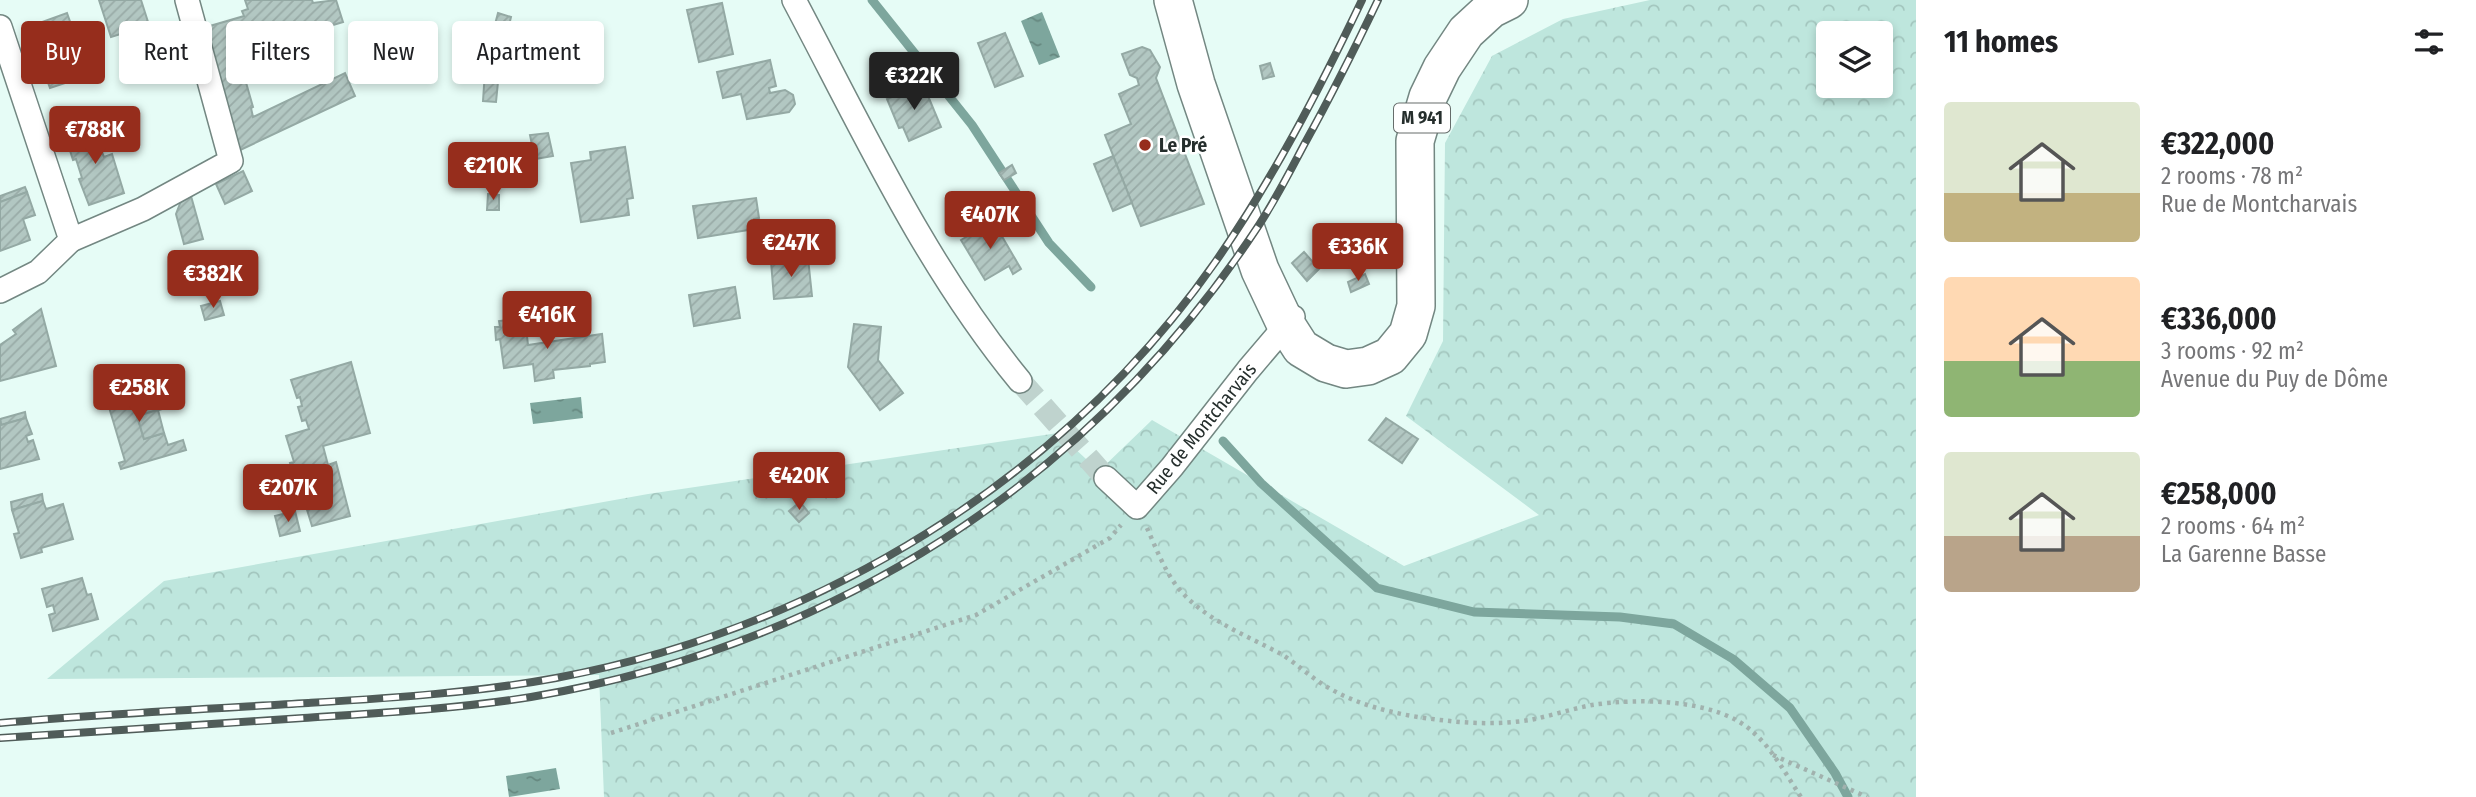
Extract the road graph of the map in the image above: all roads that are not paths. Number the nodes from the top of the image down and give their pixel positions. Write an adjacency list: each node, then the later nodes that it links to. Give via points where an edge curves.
1 (187, 0): 7 (street, via 231,162 143,209)
2 (793, 0): 10 (street, via 955,293)
3 (1173, 0): 9 (main road, M 941, via 1196,84 1260,270)
4 (1472, 0): 9 (main road, M 941, via 1454,13 1424,50 1397,136 1396,204 1406,258 1406,307 1400,328 1386,343 1364,355 1342,358)
5 (1509, 0): 9 (main road, M 941, via 1491,9 1466,32 1428,97 1415,141 1416,306 1408,334 1390,356 1346,369 1301,348)
6 (0, 27): 7 (street)
7 (71, 240): 8 (street, via 38,272)
8 (0, 291)
9 (1289, 320): 11 (street, Rue de Montcharvais, via 1137,507)
10 (1020, 381)
11 (1106, 478)

